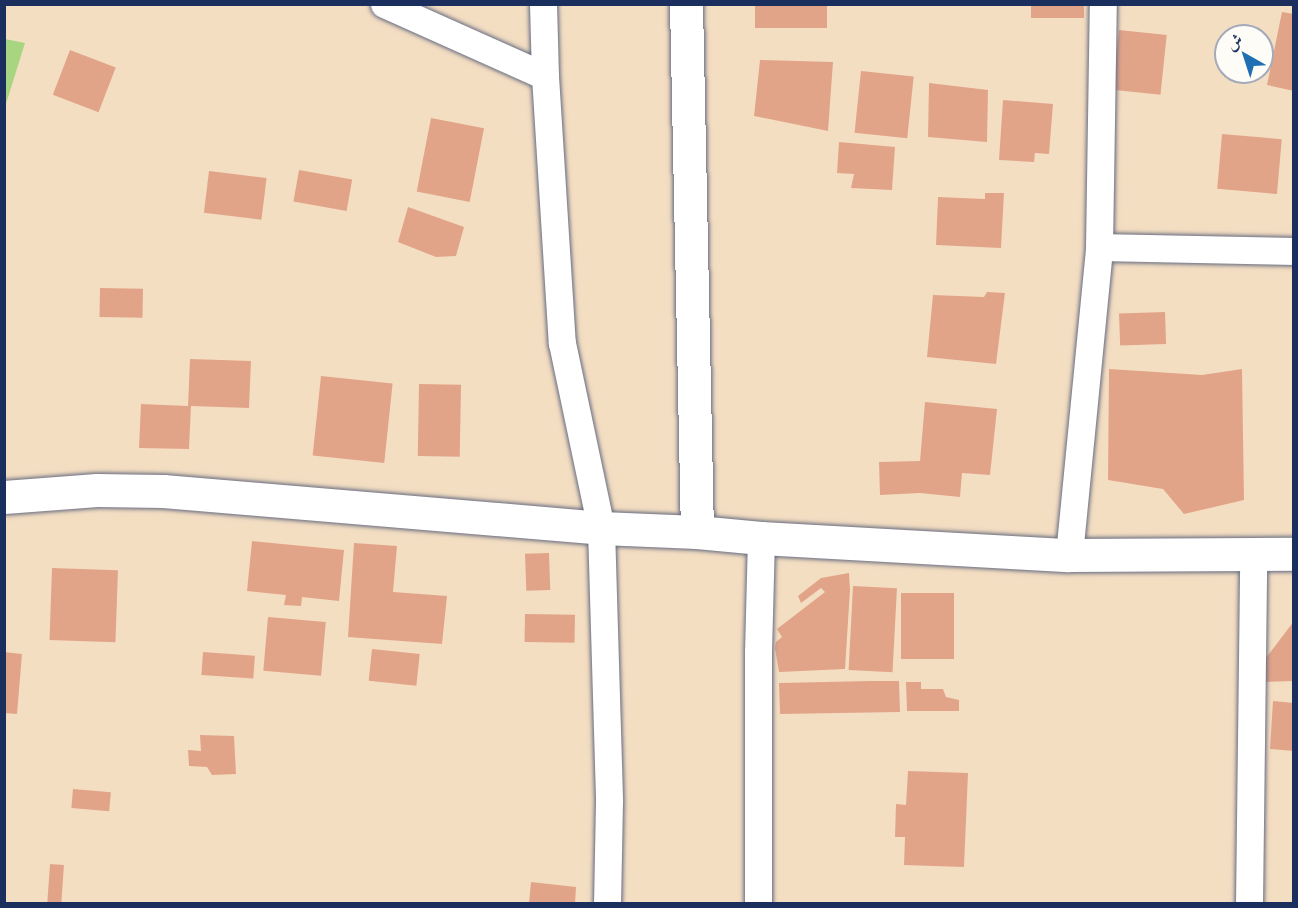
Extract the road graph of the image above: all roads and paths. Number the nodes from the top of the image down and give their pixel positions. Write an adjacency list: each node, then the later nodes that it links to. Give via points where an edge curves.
1 (384, 4): 5 (street)
2 (543, 4): 5 (street)
3 (686, 4): 10 (street)
4 (1103, 4): 6 (street)
5 (546, 75): 9 (street, via 562,343)
6 (1099, 247): 7 (street); 14 (street)
7 (1293, 250)
8 (4, 497): 9 (street, via 98,490 163,491)
9 (601, 528): 10 (street); 15 (street, via 609,801)
10 (698, 532): 11 (street)
11 (761, 538): 14 (street); 16 (street)
12 (1253, 554): 13 (street); 14 (street); 17 (street)
13 (1293, 554)
14 (1069, 555)
15 (607, 903)
16 (758, 903)
17 (1249, 903)

